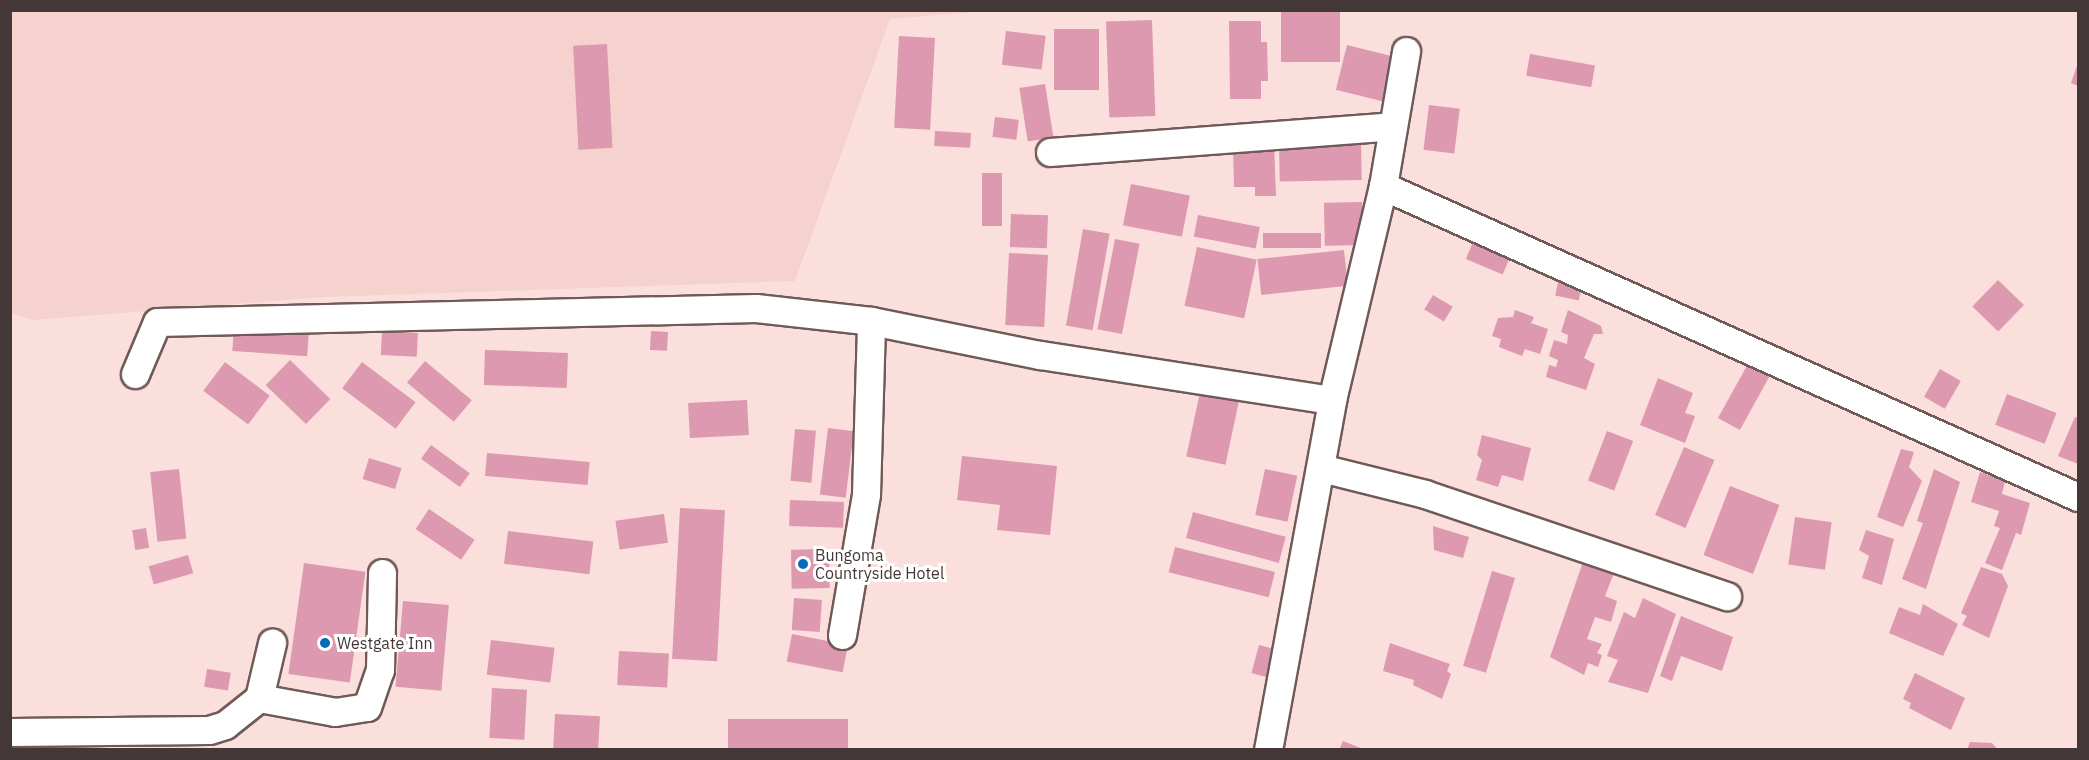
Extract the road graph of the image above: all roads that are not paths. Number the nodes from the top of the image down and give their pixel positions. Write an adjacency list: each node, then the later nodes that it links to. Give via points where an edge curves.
1 (1406, 51): 2 (street)
2 (1392, 126): 3 (street); 4 (street)
3 (1050, 152)
4 (1383, 186): 7 (street); 9 (street)
5 (871, 321): 6 (street, via 756,308 157,322); 7 (street, via 1040,355); 12 (street, via 866,494)
6 (135, 374)
7 (1332, 400): 8 (street)
8 (1321, 468): 11 (street, via 1425,494); 16 (street)
9 (2079, 497)
10 (382, 573): 14 (street, via 380,670 367,707 335,712)
11 (1727, 596)
12 (842, 634)
13 (272, 643): 14 (street)
14 (259, 698): 15 (street, via 225,725 209,730)
15 (10, 732)
16 (1268, 750)

